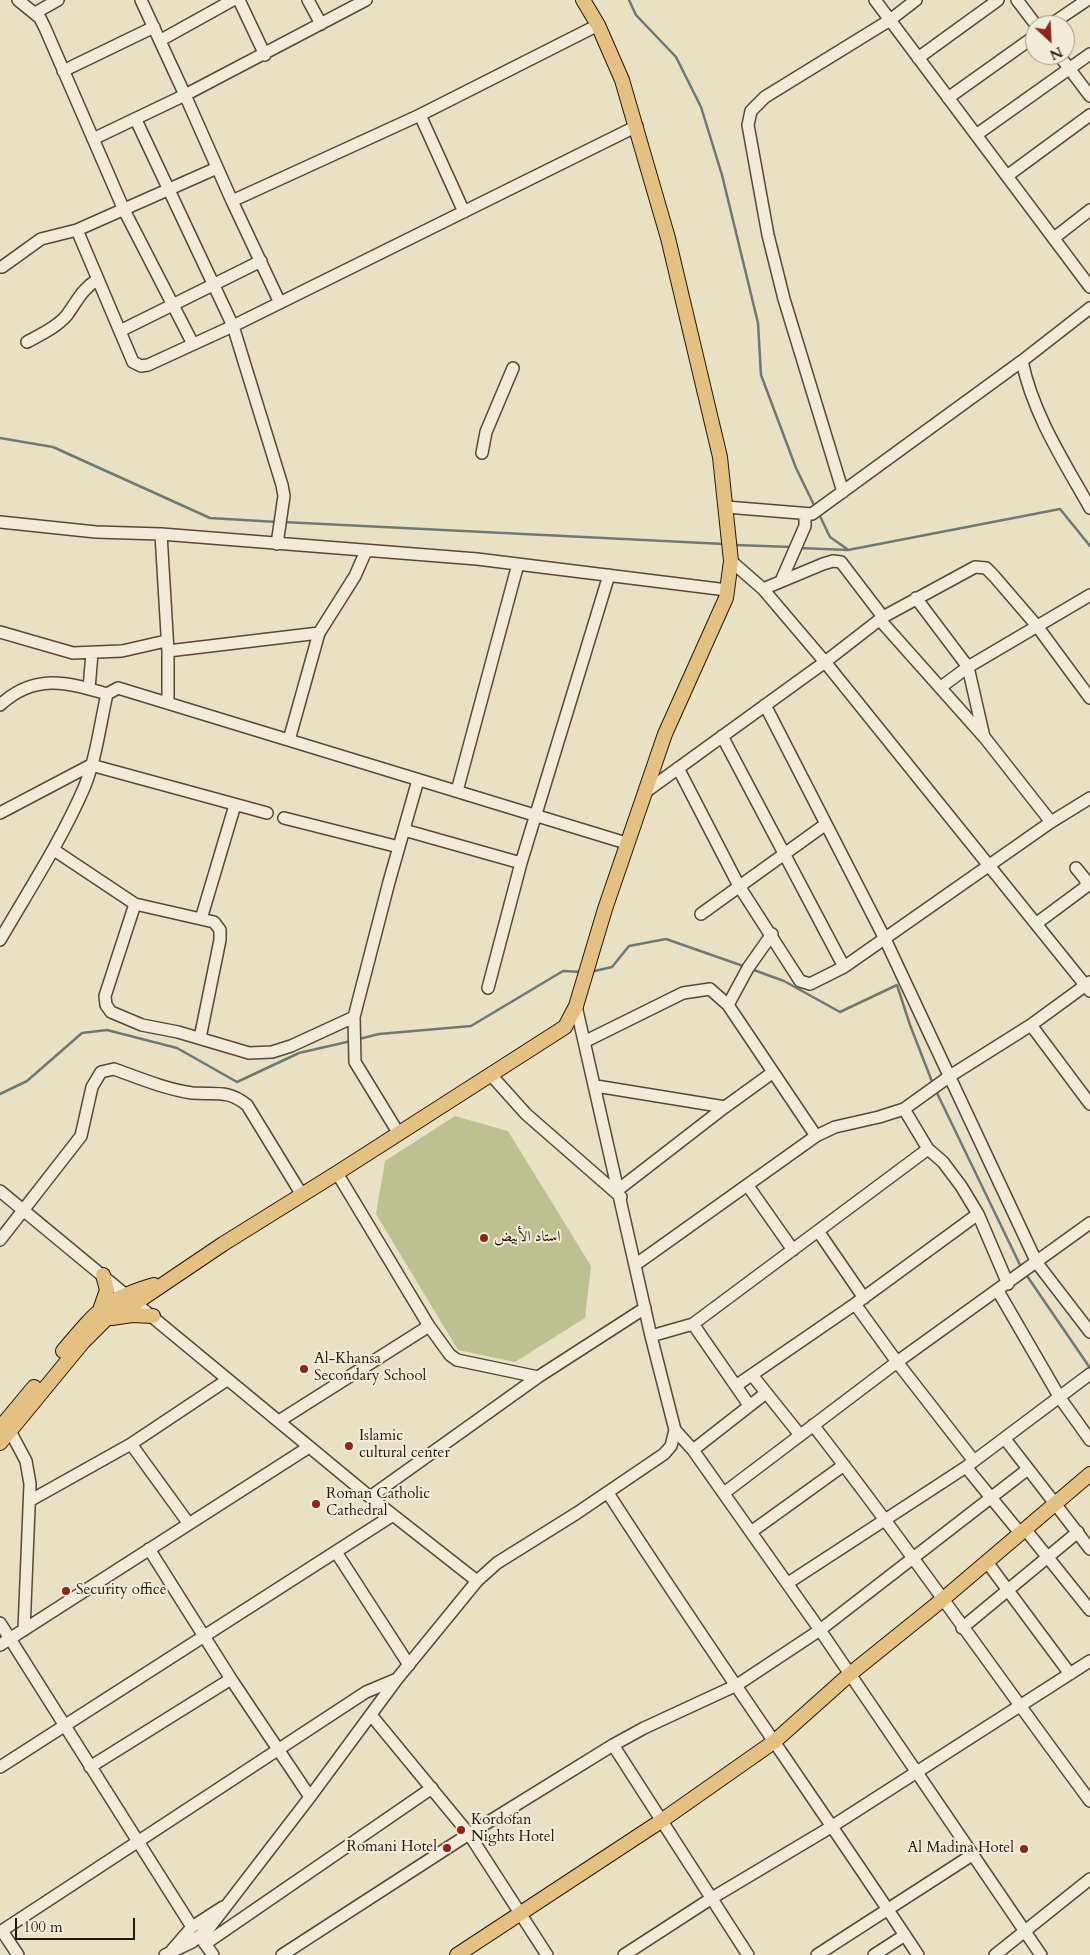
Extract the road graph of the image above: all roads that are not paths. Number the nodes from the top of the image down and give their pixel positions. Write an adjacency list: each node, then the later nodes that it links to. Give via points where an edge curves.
1 (18, 0): 14 (street)
2 (58, 0): 14 (street)
3 (141, 0): 20 (street)
4 (233, 0): 21 (street)
5 (239, 0): 24 (street)
6 (308, 0): 18 (street)
7 (366, 0): 18 (street)
8 (583, 0): 19 (main road)
9 (875, 0): 17 (street)
10 (916, 0): 17 (street)
11 (998, 0): 25 (street)
12 (1017, 0): 15 (street)
13 (1087, 0): 16 (street)
14 (35, 13): 28 (street)
15 (1028, 15)
16 (1065, 15)
17 (890, 20): 25 (street); 62 (street, via 765,97 751,111 748,125 768,235 784,299)
18 (321, 24): 24 (street)
19 (598, 25): 32 (street); 35 (main road, via 622,80)
20 (154, 27): 21 (street); 28 (street)
21 (161, 40): 29 (street)
22 (1025, 43): 31 (street)
23 (1090, 54): 27 (street)
24 (265, 55): 29 (street)
25 (918, 58): 31 (street)
26 (1067, 65): 27 (street)
27 (1069, 68): 30 (street); 36 (street)
28 (63, 71): 37 (street)
29 (185, 95): 34 (street); 38 (street)
30 (1090, 96)
31 (948, 98): 36 (street)
32 (420, 115): 41 (street); 44 (street)
33 (1090, 115): 39 (street)
34 (136, 120): 37 (street); 40 (street)
35 (637, 126): 44 (street); 63 (main road, via 707,399 720,457)
36 (976, 135): 39 (street)
37 (93, 139): 42 (street)
38 (217, 168): 40 (street); 41 (street)
39 (1007, 176): 46 (street)
40 (168, 190): 42 (street); 50 (street)
41 (232, 202): 47 (street)
42 (124, 210): 45 (street); 53 (street)
43 (1090, 210): 46 (street)
44 (464, 212): 52 (street)
45 (77, 230): 48 (street, via 41,239); 49 (street)
46 (1054, 238): 51 (street)
47 (261, 261): 50 (street); 52 (street)
48 (2, 267)
49 (98, 279): 56 (street); 57 (street, via 77,297 66,316)
50 (213, 284): 53 (street); 55 (street)
51 (1090, 287)
52 (280, 303): 55 (street)
53 (172, 304): 56 (street); 58 (street)
54 (1090, 308): 59 (street)
55 (233, 326): 58 (street); 68 (street, via 282,485 284,496)
56 (120, 331): 58 (street, via 134,362 141,366)
57 (27, 342)
58 (193, 344)
59 (1022, 361): 62 (street); 64 (street, via 1038,411)
60 (513, 368): 61 (street, via 486,432)
61 (482, 453)
62 (843, 492): 65 (street)
63 (726, 507): 65 (street); 70 (main road)
64 (1090, 508)
65 (809, 515): 73 (street)
66 (0, 522): 67 (street, via 96,532)
67 (161, 534): 68 (street); 82 (street)
68 (278, 544): 69 (street)
69 (366, 551): 71 (street); 81 (street, via 355,576)
70 (731, 557): 74 (street); 75 (main road)
71 (518, 564): 72 (street); 99 (street)
72 (608, 574): 75 (street); 105 (street)
73 (780, 582): 74 (street); 78 (street, via 823,564 841,562)
74 (763, 589): 84 (street)
75 (727, 590): 100 (main road, via 665,734)
76 (1090, 595): 79 (street)
77 (916, 598): 78 (street); 79 (street, via 975,567 986,568); 85 (street)
78 (881, 618): 84 (street); 86 (street)
79 (1037, 626): 85 (street); 89 (street)
80 (0, 632): 83 (street, via 73,653)
81 (319, 633): 82 (street); 95 (street)
82 (167, 646): 83 (street); 90 (street)
83 (92, 654): 87 (street)
84 (825, 662): 92 (street); 115 (street)
85 (968, 667): 86 (street); 94 (street)
86 (941, 688): 94 (street)
87 (89, 689): 88 (street); 91 (street, via 64,683 34,684 13,692)
88 (107, 694): 90 (street, via 118,688); 96 (street)
89 (1090, 698)
90 (168, 703): 95 (street)
91 (0, 705)
92 (765, 705): 93 (street); 108 (street)
93 (722, 736): 97 (street); 113 (street)
94 (985, 738): 107 (street)
95 (288, 740): 98 (street)
96 (92, 765): 102 (street); 103 (street); 112 (street)
97 (678, 768): 100 (street); 117 (street)
98 (418, 780): 99 (street); 109 (street)
99 (457, 791): 105 (street)
100 (644, 793): 110 (main road)
101 (1090, 798): 107 (street)
102 (236, 804): 104 (street); 120 (street)
103 (0, 813)
104 (268, 813)
105 (537, 815): 110 (street); 114 (street)
106 (284, 818): 111 (street)
107 (1051, 822): 115 (street)
108 (826, 824): 113 (street); 124 (street)
109 (404, 830): 111 (street); 114 (street)
110 (626, 843): 129 (main road)
111 (399, 847): 130 (street)
112 (54, 850): 118 (street); 123 (street)
113 (784, 853): 117 (street); 125 (street)
114 (521, 863): 127 (street)
115 (990, 865): 121 (street); 124 (street)
116 (1076, 868): 121 (street, via 1087,886)
117 (740, 886): 119 (street); 122 (street)
118 (135, 904): 120 (street); 132 (street, via 105,996 106,1005 111,1012 142,1025)
119 (701, 914)
120 (202, 919): 132 (street, via 214,922 220,930 220,940)
121 (1037, 923): 126 (street)
122 (772, 934): 125 (street, via 800,981 805,984); 128 (street)
123 (0, 938)
124 (885, 939): 125 (street); 136 (street)
125 (844, 967)
126 (1088, 986): 131 (street)
127 (488, 988)
128 (728, 1005): 133 (street, via 710,989 684,994); 134 (street)
129 (576, 1006): 133 (street); 135 (main road, via 565,1026)
130 (354, 1017): 132 (street, via 272,1052 249,1053); 141 (street, via 355,1062)
131 (1031, 1025): 136 (street); 138 (street)
132 (200, 1038)
133 (586, 1041): 137 (street)
134 (772, 1073): 139 (street); 142 (street)
135 (491, 1075): 141 (main road); 147 (street, via 526,1114)
136 (948, 1078): 140 (street); 155 (street)
137 (596, 1086): 139 (street); 147 (street)
138 (1090, 1104)
139 (725, 1107): 147 (street)
140 (904, 1109): 142 (street, via 835,1127); 143 (street)
141 (399, 1134): 144 (main road)
142 (816, 1136): 145 (street)
143 (928, 1149): 150 (street, via 952,1173); 152 (street)
144 (338, 1173): 148 (main road); 168 (street)
145 (748, 1186): 154 (street); 156 (street)
146 (0, 1191): 149 (street)
147 (620, 1193): 156 (street)
148 (302, 1195): 149 (street, via 247,1105 239,1099 228,1094 192,1092 114,1069 101,1072 92,1086 81,1136); 158 (main road)
149 (24, 1210): 153 (street); 157 (street)
150 (978, 1214): 159 (street); 162 (street)
151 (1090, 1223): 155 (street)
152 (818, 1231): 154 (street); 162 (street)
153 (0, 1240)
154 (793, 1250): 167 (street)
155 (1037, 1262): 159 (street); 169 (street)
156 (635, 1265): 164 (street)
157 (103, 1275): 161 (street); 165 (main road, via 107,1290)
158 (164, 1282): 161 (main road); 163 (main road)
159 (1011, 1282): 160 (street)
160 (998, 1291): 171 (street); 178 (street)
161 (125, 1293): 163 (street); 165 (main road)
162 (859, 1301): 171 (street); 172 (street)
163 (136, 1302): 165 (main road); 166 (street)
164 (645, 1308): 170 (street); 174 (street)
165 (103, 1314): 166 (main road); 182 (main road, via 83,1342)
166 (153, 1316): 175 (street)
167 (694, 1324): 170 (street); 176 (street)
168 (429, 1326): 174 (street, via 457,1360); 180 (street)
169 (1088, 1327)
170 (651, 1336): 183 (street)
171 (897, 1362): 181 (street); 191 (street)
172 (752, 1375): 176 (street); 177 (street)
173 (1089, 1375): 178 (street)
174 (538, 1377): 198 (street)
175 (227, 1380): 180 (street); 188 (street)
176 (736, 1385): 179 (street)
177 (766, 1393): 179 (street); 184 (street)
178 (1060, 1398): 185 (street); 186 (street)
179 (749, 1405): 190 (street)
180 (279, 1422): 189 (street)
181 (813, 1426): 184 (street); 192 (street)
182 (5, 1429): 187 (main road); 199 (street, via 26,1461)
183 (676, 1430): 190 (street); 195 (street, via 671,1446 664,1454)
184 (800, 1435): 196 (street)
185 (1005, 1439): 191 (street); 193 (street)
186 (1090, 1440)
187 (0, 1443)
188 (131, 1444): 199 (street); 203 (street)
189 (309, 1447): 198 (street); 203 (street)
190 (693, 1450): 196 (street)
191 (970, 1464): 197 (street); 202 (street)
192 (844, 1465): 202 (street); 205 (street)
193 (1028, 1469): 197 (street); 200 (street)
194 (1090, 1474): 200 (main road)
195 (608, 1493): 213 (street, via 497,1563); 230 (street, via 675,1598)
196 (724, 1493): 205 (street)
197 (990, 1496): 204 (street); 211 (street)
198 (370, 1497): 201 (street)
199 (31, 1500): 220 (street)
200 (1055, 1503): 204 (main road); 206 (street)
201 (393, 1515): 209 (street); 213 (street)
202 (886, 1519): 211 (street); 214 (street)
203 (189, 1524): 207 (street)
204 (1023, 1531): 210 (street); 212 (main road)
205 (751, 1532): 214 (street)
206 (1078, 1532): 208 (street); 210 (street)
207 (149, 1549): 220 (street); 222 (street)
208 (1090, 1549)
209 (336, 1552): 222 (street); 225 (street)
210 (1048, 1556): 215 (street); 217 (street)
211 (914, 1559): 216 (street); 221 (street)
212 (987, 1562): 215 (street); 216 (main road)
213 (477, 1581): 225 (street)
214 (788, 1583): 221 (street)
215 (1008, 1591): 219 (street); 227 (street)
216 (942, 1600): 219 (street); 226 (main road)
217 (1090, 1610)
218 (0, 1623): 223 (street)
219 (962, 1628): 231 (street)
220 (24, 1630): 223 (street)
221 (820, 1630): 226 (street); 230 (street)
222 (204, 1635): 228 (street); 233 (street)
223 (5, 1642): 233 (street)
224 (1090, 1661): 227 (street)
225 (408, 1665): 229 (street)
226 (850, 1674): 234 (main road); 239 (street)
227 (1070, 1674): 231 (street)
228 (231, 1679): 236 (street); 238 (street)
229 (397, 1679): 232 (street); 236 (street, via 366,1692)
230 (737, 1686): 234 (street); 235 (street)
231 (1020, 1707): 239 (street); 242 (street)
232 (371, 1715): 240 (street); 241 (street)
233 (63, 1726): 237 (street); 238 (street)
234 (775, 1741): 243 (main road); 244 (street)
235 (613, 1745): 243 (street); 245 (street)
236 (277, 1749): 241 (street); 246 (street)
237 (0, 1767)
238 (90, 1767): 246 (street)
239 (917, 1773): 244 (street); 247 (street)
240 (432, 1788): 245 (street); 257 (street)
241 (310, 1797): 250 (street)
242 (1090, 1801)
243 (662, 1821): 249 (street); 252 (main road)
244 (831, 1827): 249 (street); 251 (street)
245 (469, 1834): 252 (street); 262 (street)
246 (137, 1840): 253 (street); 255 (street)
247 (972, 1855): 251 (street); 254 (street)
248 (1090, 1879): 254 (street)
249 (712, 1898): 258 (street); 266 (street)
250 (224, 1907): 253 (street); 257 (street)
251 (888, 1911): 256 (street); 267 (street)
252 (521, 1914): 263 (main road); 264 (street)
253 (192, 1927): 259 (street)
254 (1024, 1930): 270 (street); 271 (street)
255 (1, 1931): 260 (street)
256 (905, 1935): 268 (street); 269 (street)
257 (202, 1940): 259 (street); 261 (street)
258 (642, 1950): 265 (street)
259 (168, 1953)
260 (18, 1955)
261 (212, 1955)
262 (282, 1955)
263 (457, 1955)
264 (547, 1955)
265 (624, 1955)
266 (748, 1955)
267 (818, 1955)
268 (874, 1955)
269 (918, 1955)
270 (995, 1955)
271 (1041, 1955)

